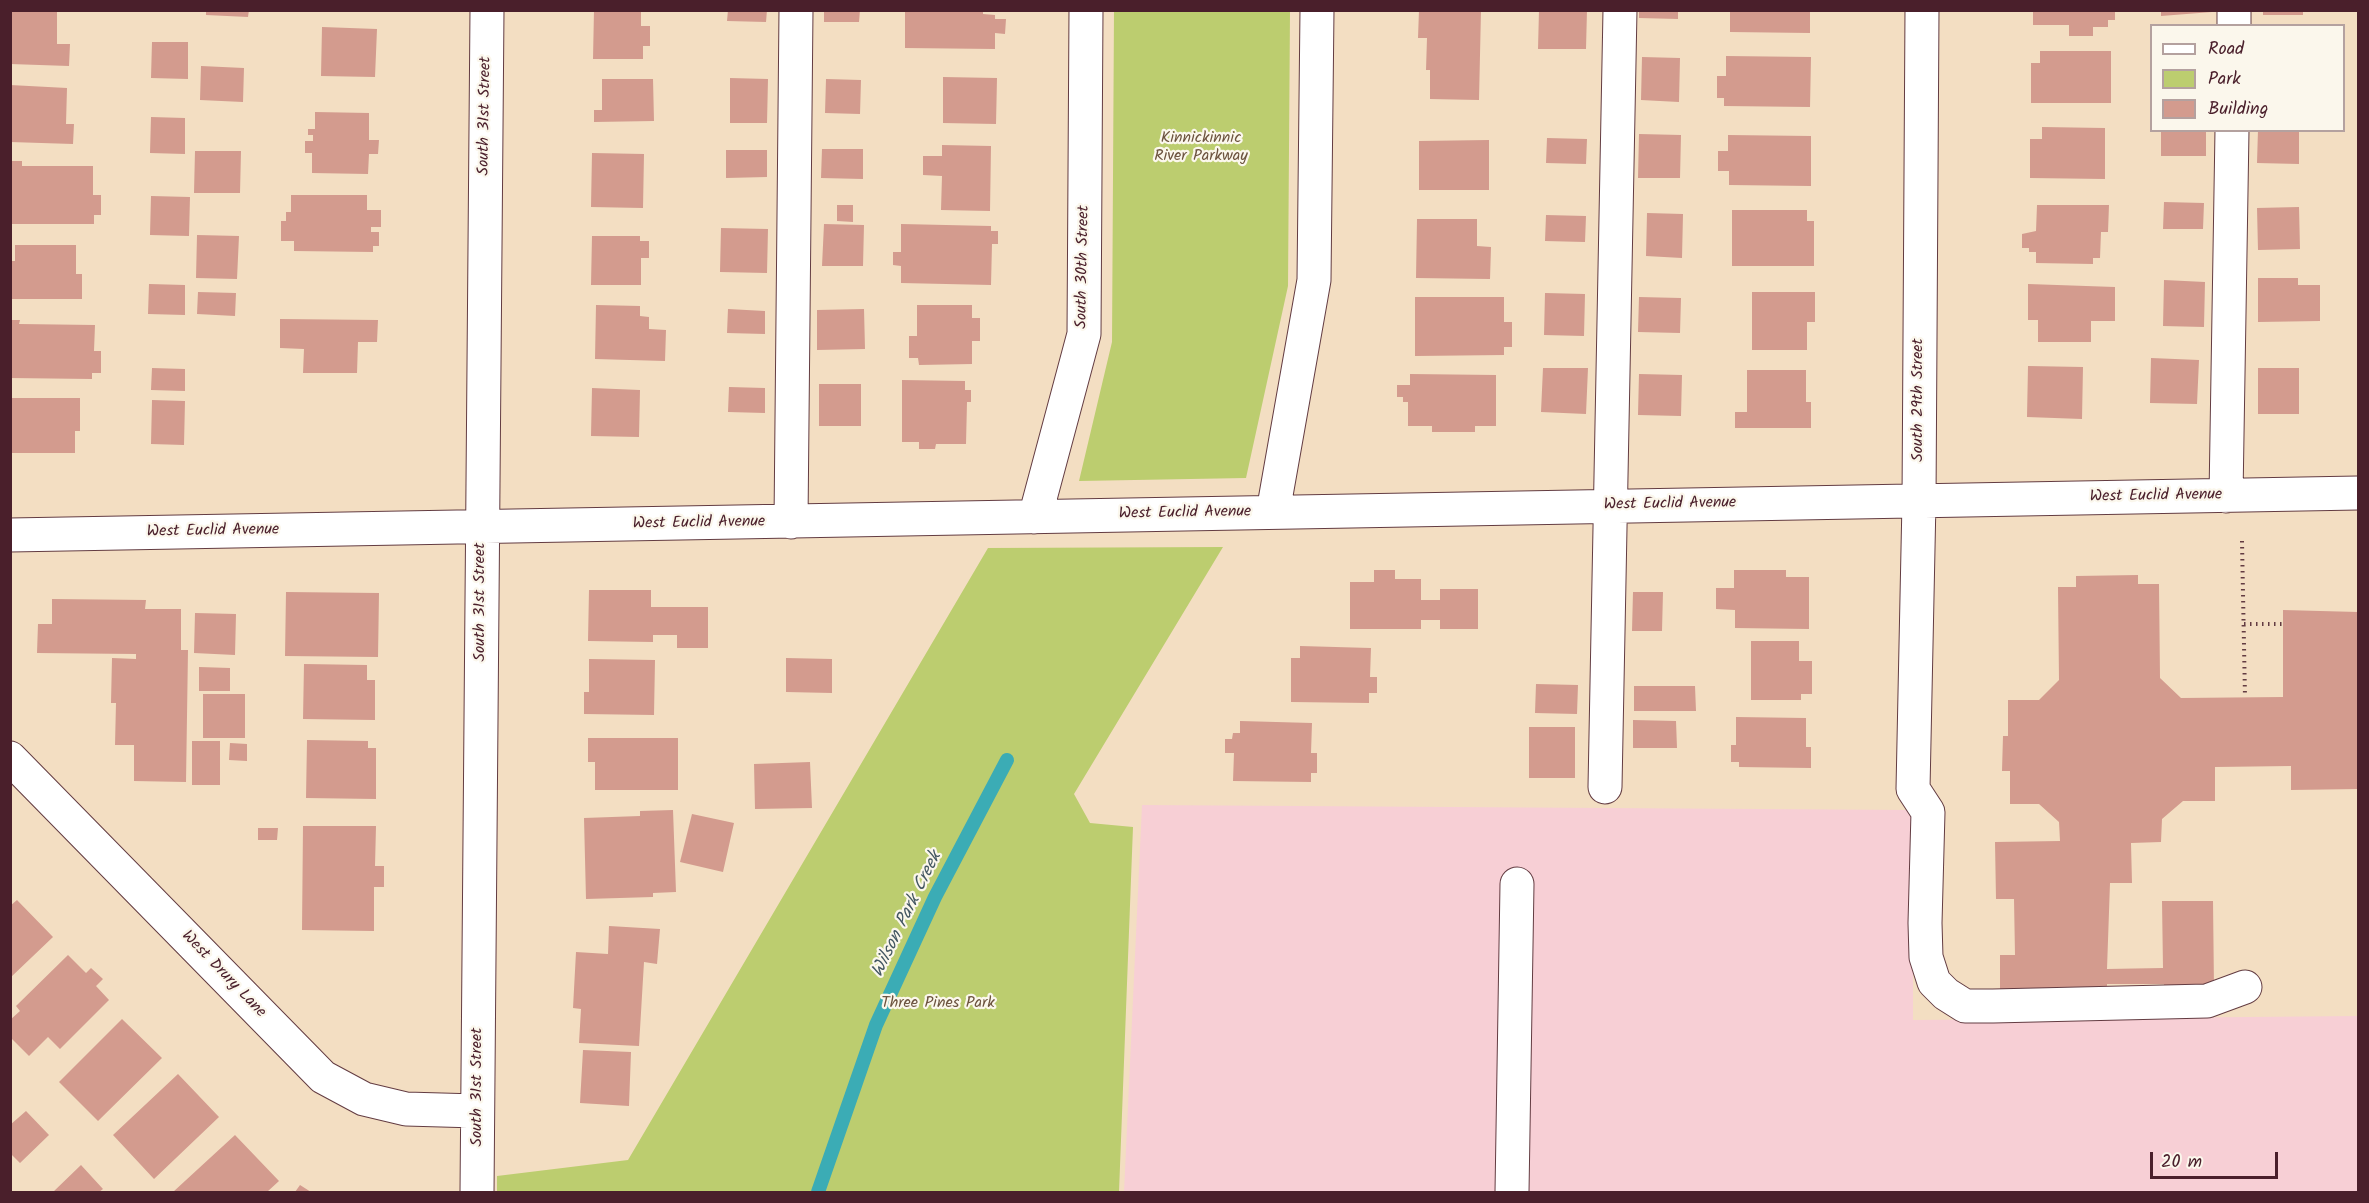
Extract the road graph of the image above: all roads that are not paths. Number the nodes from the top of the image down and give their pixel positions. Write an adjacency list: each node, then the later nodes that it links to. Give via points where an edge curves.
1 (487, 10): 15 (street, South 31st Street)
2 (796, 10): 14 (street)
3 (1086, 10): 13 (street, South 30th Street, via 1084,334)
4 (1317, 10): 12 (street, via 1314,280)
5 (1620, 10): 11 (street)
6 (1922, 10): 10 (street, South 29th Street)
7 (2232, 132): 9 (street)
8 (2358, 493): 9 (street, West Euclid Avenue)
9 (2226, 496): 10 (street, West Euclid Avenue)
10 (1918, 501): 11 (street, West Euclid Avenue); 20 (street, South 29th Street, via 1913,789 1928,812 1926,957 1934,982 1965,1006 2207,1001)
11 (1609, 506): 12 (street, West Euclid Avenue); 18 (street)
12 (1273, 512): 13 (street, West Euclid Avenue)
13 (1035, 517): 14 (street, West Euclid Avenue)
14 (791, 522): 15 (street, West Euclid Avenue)
15 (482, 528): 16 (street, West Euclid Avenue); 21 (street, South 31st Street)
16 (10, 535)
17 (10, 758): 21 (street, West Drury Lane, via 323,1077 364,1099 406,1109)
18 (1605, 787)
19 (1517, 884): 23 (street)
20 (2245, 987)
21 (477, 1111): 22 (street, South 31st Street)
22 (477, 1192)
23 (1512, 1192)

